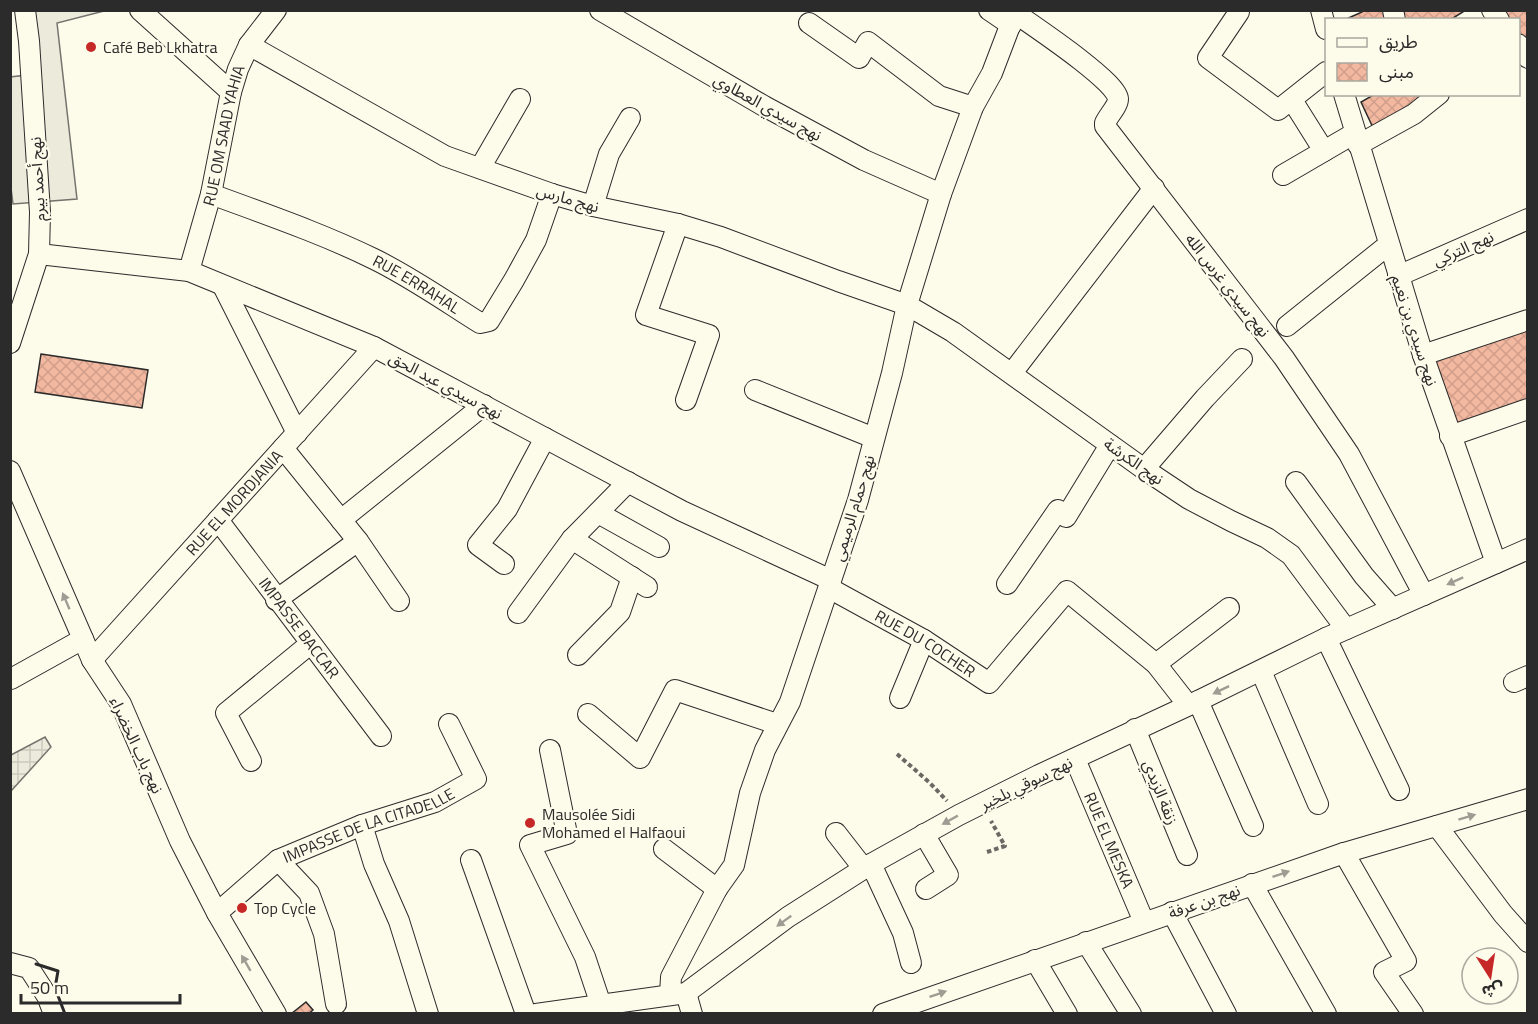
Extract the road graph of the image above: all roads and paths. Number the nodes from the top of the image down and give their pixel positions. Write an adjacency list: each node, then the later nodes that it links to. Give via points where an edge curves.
1 (25, 10): 32 (street, نهج أحمد بيرم, via 39,201)
2 (140, 10): 13 (street)
3 (276, 10): 11 (street, RUE OM SAAD YAHIA)
4 (600, 10): 27 (street, نهج سيدي العطاوي, via 764,106 864,160)
5 (989, 10): 8 (street)
6 (1237, 10): 17 (street, via 1208,58 1278,110)
7 (1321, 10): 10 (street)
8 (1014, 16): 18 (street, نهج حمام الرميمي); 24 (street, نهج سيدي غرس الله, via 1092,68 1117,93 1118,102 1105,126)
9 (809, 23): 18 (street, via 859,58 868,42 939,96)
10 (1325, 25)
11 (249, 45): 13 (street, RUE OM SAAD YAHIA); 22 (street, نهج مارس, via 446,156)
12 (1325, 73): 17 (street)
13 (231, 92): 25 (street, RUE OM SAAD YAHIA)
14 (1345, 96): 20 (street, نهج سيدي بن نعيم)
15 (1436, 96): 20 (street, via 1414,114)
16 (520, 99): 22 (street)
17 (1292, 100): 21 (street)
18 (974, 107): 27 (street, نهج حمام الرميمي)
19 (630, 118): 28 (street, via 609,154)
20 (1356, 139): 21 (street); 31 (street, نهج سيدي بن نعيم)
21 (1324, 151): 23 (street)
22 (480, 168): 26 (street, نهج مارس)
23 (1283, 176)
24 (1154, 188): 43 (street); 69 (street, نهج سيدي غرس الله, via 1263,328 1348,454)
25 (210, 194): 26 (street, RUE ERRAHAL, via 372,258 480,323 489,321 514,280 536,240); 33 (street, RUE OM SAAD YAHIA)
26 (552, 194): 28 (street, نهج مارس)
27 (940, 194): 36 (street, نهج حمام الرميمي)
28 (593, 206): 30 (street, نهج مارس)
29 (1527, 219): 34 (street, نهج التركي)
30 (678, 224): 36 (street, نهج مارس); 45 (street, via 646,315 709,335)
31 (1388, 245): 34 (street, نهج سيدي بن نعيم); 38 (street)
32 (39, 254): 33 (street, نهج سيدي عبد الحق); 39 (street, نهج أحمد بيرم)
33 (189, 271): 35 (street, نهج سيدي عبد الحق)
34 (1398, 276): 41 (street, نهج سيدي بن نعيم)
35 (223, 286): 40 (street, نهج سيدي عبد الحق); 48 (street)
36 (907, 305): 43 (street, نهج الكرشة); 51 (street, نهج حمام الرميمي)
37 (1527, 320): 41 (street)
38 (1287, 326)
39 (10, 343)
40 (374, 347): 46 (street, نهج سيدي عبد الحق); 48 (street, RUE EL MORDJANIA)
41 (1423, 355): 49 (street, نهج سيدي بن نعيم)
42 (1242, 359): 54 (street)
43 (1012, 373): 52 (street, نهج الكرشة)
44 (755, 390): 51 (street)
45 (686, 400)
46 (484, 405): 50 (street, نهج سيدي عبد الحق); 60 (street)
47 (1527, 409): 49 (street)
48 (297, 433): 53 (street, RUE EL MORDJANIA)
49 (1450, 436): 65 (street, نهج سيدي بن نعيم)
50 (545, 438): 56 (street, نهج سيدي عبد الحق); 66 (street, via 507,509 478,545)
51 (874, 438): 67 (street, نهج حمام الرميمي)
52 (1110, 445): 54 (street, نهج الكرشة); 68 (street, via 1066,517 1058,510)
53 (283, 448): 59 (street, RUE EL MORDJANIA); 60 (street)
54 (1144, 469): 75 (street, نهج الكرشة, via 1189,499 1268,538 1291,555)
55 (10, 471): 77 (street, نهج باب الخضراء, one-way to 55)
56 (628, 482): 58 (street); 67 (street, نهج سيدي عبد الحق)
57 (1296, 482): 73 (street, via 1364,576)
58 (598, 513): 61 (street); 63 (street)
59 (218, 520): 70 (street, IMPASSE BACCAR); 81 (street, RUE EL MORDJANIA)
60 (341, 520): 62 (street)
61 (572, 539): 74 (street); 80 (street, via 640,582 620,612)
62 (358, 541): 70 (street); 71 (street)
63 (659, 547)
64 (1527, 550): 65 (street, نهج سوقي بلخير)
65 (1496, 563): 69 (street, نهج سوقي بلخير, one-way to 69)
66 (504, 564)
67 (830, 584): 78 (street, RUE DU COCHER); 89 (street, نهج حمام الرميمي, via 790,702)
68 (1007, 584)
69 (1424, 595): 73 (street, نهج سوقي بلخير)
70 (276, 600): 79 (street, IMPASSE BACCAR)
71 (399, 601)
72 (1229, 608): 82 (street)
73 (1393, 609): 75 (street, نهج سوقي بلخير)
74 (518, 614)
75 (1346, 629): 76 (street, نهج سوقي بلخير)
76 (1326, 638): 83 (street, نهج سوقي بلخير); 96 (street)
77 (83, 639): 81 (street, نهج باب الخضراء); 84 (street)
78 (924, 640): 82 (street, RUE DU COCHER, via 989,683 1066,591); 85 (street)
79 (310, 644): 91 (street, IMPASSE BACCAR); 95 (street, via 225,713)
80 (578, 655)
81 (92, 660): 117 (street, نهج باب الخضراء, via 121,704 180,841)
82 (1156, 664): 86 (street, RUE DU COCHER)
83 (1261, 671): 86 (street, نهج سوقي بلخير, one-way to 86); 99 (street)
84 (11, 679)
85 (900, 698)
86 (1193, 703): 90 (street, نهج سوقي بلخير); 102 (street, RUE DU COCHER)
87 (588, 714): 89 (street, via 640,758 675,690)
88 (449, 724): 101 (street, IMPASSE DE LA CITADELLE, via 476,779 435,802)
89 (777, 724): 114 (street, نهج حمام الرميمي, via 750,793 734,865)
90 (1135, 729): 94 (street, نهج سوقي بلخير); 109 (street, زنقة الزيدي)
91 (381, 736)
92 (550, 750): 126 (street, via 567,834 530,845 585,957)
93 (897, 754): 100 (path)
94 (1075, 759): 98 (street, نهج سوقي بلخير); 118 (street, RUE EL MESKA)
95 (251, 761)
96 (1399, 790)
97 (1527, 799): 103 (street, نهج بن عرفة, one-way to 97)
98 (982, 804): 100 (street, نهج سوقي بلخير); 107 (path, via 1005,846)
99 (1318, 804)
100 (959, 815): 105 (street, نهج سوقي بلخير, one-way to 105)
101 (362, 825): 110 (street, IMPASSE DE LA CITADELLE); 129 (street, via 399,921)
102 (1254, 826)
103 (1437, 826): 108 (street, نهج بن عرفة); 120 (street)
104 (836, 833): 112 (street)
105 (924, 834): 112 (street, نهج سوقي بلخير); 115 (street, via 948,875)
106 (664, 849): 114 (street)
107 (987, 852)
108 (1344, 852): 113 (street, نهج بن عرفة, one-way to 108); 138 (street, via 1406,961 1384,972)
109 (1186, 855)
110 (278, 860): 117 (street, IMPASSE DE LA CITADELLE); 125 (street, via 309,893 324,934)
111 (471, 860): 130 (street)
112 (868, 866): 123 (street, via 903,933); 124 (street, نهج سوقي بلخير, one-way to 124)
113 (1252, 884): 116 (street, نهج بن عرفة); 137 (street)
114 (717, 889): 124 (street, نهج حمام الرميمي, via 670,977)
115 (926, 889)
116 (1172, 912): 118 (street, نهج بن عرفة); 136 (street)
117 (217, 913): 128 (street, نهج باب الخضراء, one-way to 117)
118 (1144, 922): 119 (street, نهج بن عرفة)
119 (1086, 942): 121 (street, نهج بن عرفة); 135 (street)
120 (1527, 942)
121 (1035, 960): 133 (street, نهج بن عرفة, one-way to 121); 134 (street)
122 (10, 963): 127 (street, via 29,968)
123 (911, 963)
124 (678, 994): 126 (street, نهج سوقي بلخير); 132 (street)
125 (336, 1004)
126 (591, 1008): 131 (street, نهج سوقي بلخير)
127 (54, 1014)
128 (276, 1014)
129 (428, 1014)
130 (526, 1014)
131 (536, 1014)
132 (692, 1014)
133 (883, 1014)
134 (1067, 1014)
135 (1131, 1014)
136 (1226, 1014)
137 (1326, 1014)
138 (1413, 1014)

